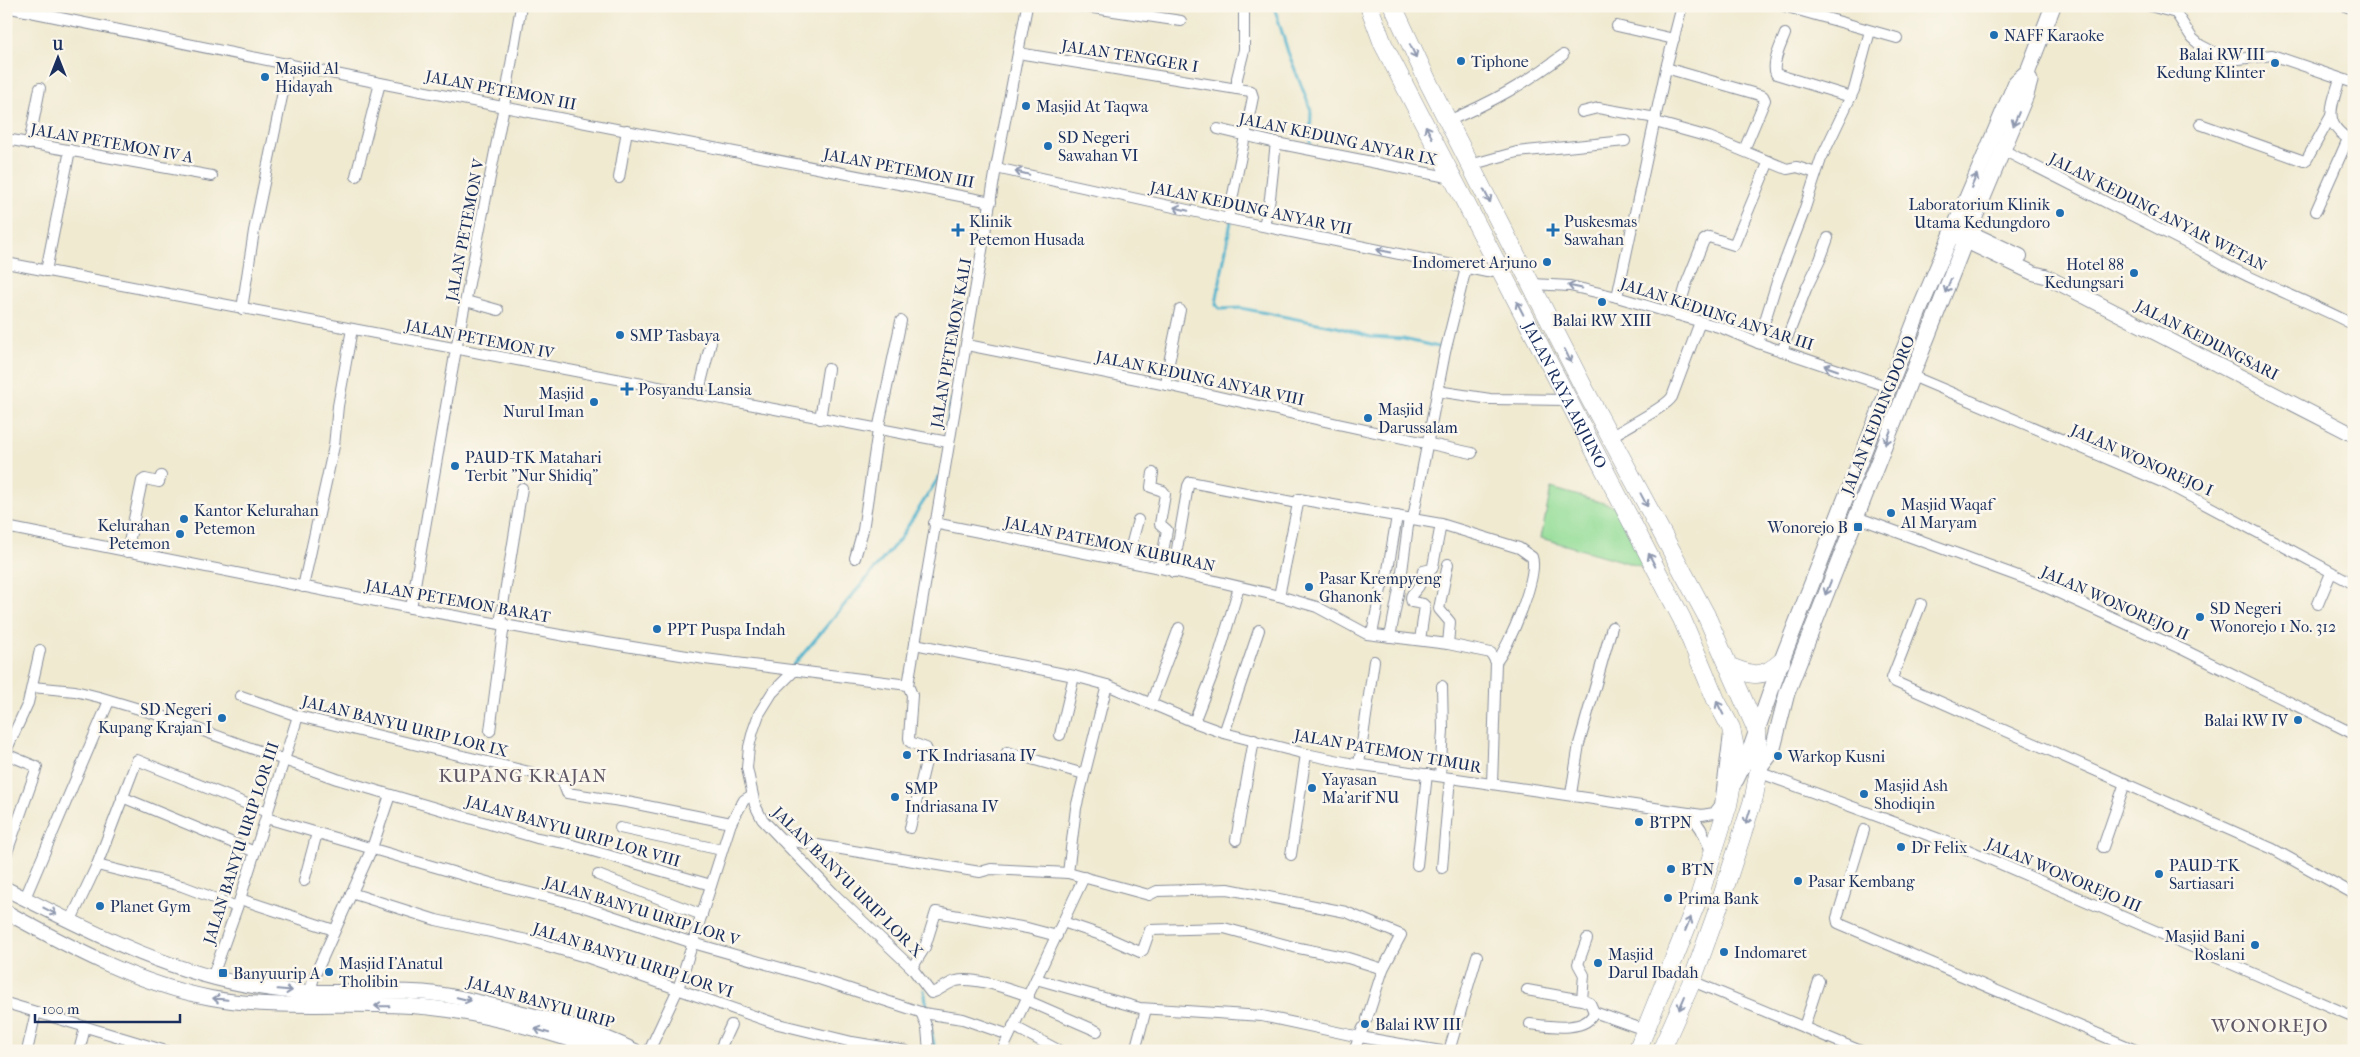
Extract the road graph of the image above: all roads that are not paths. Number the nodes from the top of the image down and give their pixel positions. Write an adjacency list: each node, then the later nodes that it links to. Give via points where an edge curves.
1 (521, 6): 32 (street, JALAN PETEMON V)
2 (1027, 6): 21 (street, JALAN PETEMON KALI)
3 (1080, 6): 15 (street)
4 (1244, 6): 30 (street, via 1244,50)
5 (1369, 6): 56 (highway, JALAN RAYA ARJUNO, one-way to 5, via 1383,44)
6 (1393, 6): 36 (highway, JALAN RAYA ARJUNO, one-way to 36)
7 (1682, 6): 20 (street)
8 (1784, 6): 17 (street)
9 (2053, 6): 25 (main road, JALAN KEDUNGDORO)
10 (2150, 6): 14 (street)
11 (2345, 6): 13 (street)
12 (6, 7): 23 (street, JALAN PETEMON III)
13 (2354, 9)
14 (2177, 10): 26 (street, via 2192,38 2219,56 2239,59 2272,55)
15 (1181, 21)
16 (1617, 26): 20 (street)
17 (1870, 31): 19 (street); 31 (street)
18 (1784, 34): 31 (street, via 1774,70 1776,74)
19 (1897, 38)
20 (1674, 39): 24 (street)
21 (1018, 53): 30 (street, JALAN TENGGER I); 51 (street, JALAN PETEMON KALI)
22 (1563, 55): 36 (street, via 1538,75 1494,101)
23 (289, 63): 27 (street, JALAN PETEMON III); 70 (street, via 254,231)
24 (1666, 68): 35 (street); 47 (street, via 1763,96 1765,100)
25 (2027, 73): 48 (main road, JALAN KEDUNGDORO, one-way to 48, via 2029,88); 61 (main road, JALAN KEDUNGDORO, one-way to 25, via 2016,82)
26 (2340, 79): 28 (street); 34 (street)
27 (380, 83): 32 (street, JALAN PETEMON III); 54 (street)
28 (2354, 83)
29 (40, 88): 45 (street)
30 (1237, 89): 40 (street, via 1252,93)
31 (1851, 97): 52 (street)
32 (504, 106): 39 (street, JALAN PETEMON III); 69 (street, JALAN PETEMON V)
33 (1582, 112): 35 (street, via 1598,108)
34 (2331, 116): 37 (street, via 2304,161); 42 (street, via 2334,128)
35 (1655, 120): 47 (street); 68 (street)
36 (1448, 121): 50 (highway, JALAN RAYA ARJUNO)
37 (2200, 124)
38 (1218, 129): 40 (street, JALAN KEDUNG ANYAR IX)
39 (627, 130): 55 (street); 57 (street, JALAN PETEMON III)
40 (1246, 135): 44 (street, JALAN KEDUNG ANYAR IX); 59 (street)
41 (6, 139): 45 (street, JALAN PETEMON IV A)
42 (2351, 140): 58 (street)
43 (1625, 141): 50 (street, via 1517,152)
44 (1276, 142): 56 (street, JALAN KEDUNG ANYAR IX); 60 (street)
45 (29, 144): 46 (street, JALAN PETEMON IV A)
46 (70, 150): 53 (street, JALAN PETEMON IV A); 66 (street)
47 (1744, 150): 49 (street)
48 (2003, 150): 61 (main road, JALAN KEDUNGDORO); 76 (street, JALAN KEDUNG ANYAR WETAN, via 2200,250 2231,270)
49 (1769, 161): 52 (street, via 1787,169 1797,167); 73 (street, via 1734,245 1709,237 1704,240)
50 (1470, 165): 67 (highway, JALAN RAYA ARJUNO, one-way to 67)
51 (996, 168): 57 (street, JALAN PETEMON KALI); 59 (street, JALAN KEDUNG ANYAR VII, one-way to 51)
52 (1816, 173): 79 (street)
53 (212, 176)
54 (356, 176)
55 (619, 178)
56 (1452, 178): 65 (highway, JALAN RAYA ARJUNO)
57 (987, 201): 80 (street, JALAN PETEMON KALI)
58 (2316, 212)
59 (1230, 220): 60 (street, JALAN KEDUNG ANYAR VII)
60 (1264, 226): 64 (street, JALAN KEDUNG ANYAR VII, one-way to 60)
61 (1960, 233): 84 (main road, JALAN KEDUNGDORO, one-way to 84); 87 (main road, JALAN KEDUNGDORO); 94 (main road, JALAN KEDUNGSARI, via 2038,266 2045,276)
62 (1828, 238): 82 (street)
63 (6, 263): 66 (street, JALAN PETEMON IV)
64 (1466, 268): 65 (street, JALAN KEDUNG ANYAR VII, via 1487,272); 88 (street)
65 (1500, 269): 90 (highway, JALAN RAYA ARJUNO, one-way to 65)
66 (46, 272): 70 (street, JALAN PETEMON IV)
67 (1532, 284): 68 (street, JALAN KEDUNG ANYAR III, one-way to 67, via 1570,286); 85 (highway, JALAN RAYA ARJUNO, one-way to 85)
68 (1617, 296): 73 (street, JALAN KEDUNG ANYAR III)
69 (466, 301): 71 (street); 81 (street, JALAN PETEMON V)
70 (242, 309): 77 (street, JALAN PETEMON IV)
71 (498, 310)
72 (1180, 310): 86 (street)
73 (1677, 315): 75 (street, JALAN KEDUNG ANYAR III)
74 (901, 321): 93 (street)
75 (1700, 322): 79 (street, JALAN KEDUNG ANYAR III); 95 (street, via 1668,404)
76 (2354, 325)
77 (352, 329): 81 (street, JALAN PETEMON IV); 118 (street, via 334,446)
78 (710, 342): 89 (street)
79 (1758, 343): 82 (street, JALAN KEDUNG ANYAR III)
80 (967, 345): 86 (street, JALAN KEDUNG ANYAR VIII); 96 (street, JALAN PETEMON KALI)
81 (456, 350): 89 (street, JALAN PETEMON IV); 123 (street, JALAN PETEMON V)
82 (1782, 351): 87 (street, JALAN KEDUNG ANYAR III, one-way to 82)
83 (828, 369): 92 (street)
84 (1912, 376): 104 (main road, JALAN KEDUNGDORO, one-way to 104); 116 (street, JALAN WONOREJO I, via 2169,485)
85 (1581, 381): 90 (highway); 91 (highway, JALAN RAYA ARJUNO)
86 (1167, 384): 97 (street, JALAN KEDUNG ANYAR VIII)
87 (1889, 387): 136 (main road, JALAN KEDUNGDORO)
88 (1439, 391): 90 (street, via 1490,399); 97 (street)
89 (698, 395): 92 (street, JALAN PETEMON IV)
90 (1566, 400): 91 (highway); 149 (highway, JALAN RAYA ARJUNO, one-way to 90, via 1674,604)
91 (1594, 407): 95 (highway, JALAN RAYA ARJUNO)
92 (820, 419): 93 (street, JALAN PETEMON IV)
93 (878, 430): 96 (street, JALAN PETEMON IV); 111 (street)
94 (2354, 435)
95 (1611, 437): 137 (highway, JALAN RAYA ARJUNO, one-way to 137, via 1706,615)
96 (945, 442): 107 (street, JALAN PETEMON KALI)
97 (1427, 444): 98 (street, JALAN KEDUNG ANYAR VIII); 105 (street)
98 (1472, 453)
99 (1153, 473): 114 (street, via 1151,488 1164,493 1160,524 1167,529)
100 (161, 476): 110 (street, via 159,482 142,481)
101 (522, 488): 124 (street)
102 (1297, 504): 103 (street, via 1302,499); 115 (street, via 1190,482); 120 (street)
103 (1397, 516): 105 (street); 128 (street, via 1387,576 1381,589)
104 (1856, 517): 153 (street, JALAN WONOREJO II, via 2037,583 2186,651); 161 (main road, JALAN KEDUNGDORO, one-way to 161, via 1787,693 1772,752)
105 (1411, 518): 108 (street); 129 (street)
106 (1138, 520): 112 (street)
107 (934, 523): 112 (street, JALAN PATEMON KUBURAN); 131 (street, JALAN PETEMON KALI)
108 (1441, 524): 130 (street, via 1432,569 1423,571 1420,586 1410,598 1412,602 1425,606); 135 (street, via 1527,552 1534,563 1521,611)
109 (6, 527): 110 (street, JALAN PETEMON BARAT)
110 (127, 552): 118 (street, JALAN PETEMON BARAT)
111 (855, 558)
112 (1127, 561): 114 (street, JALAN PATEMON KUBURAN)
113 (1448, 564): 132 (street, via 1439,609 1450,622)
114 (1160, 568): 115 (street, JALAN PATEMON KUBURAN)
115 (1173, 572): 119 (street, JALAN PATEMON KUBURAN)
116 (2331, 573): 117 (street, JALAN WONOREJO I); 122 (street)
117 (2354, 584)
118 (303, 587): 123 (street, JALAN PETEMON BARAT)
119 (1239, 587): 120 (street, JALAN PATEMON KUBURAN); 148 (street, via 1215,668)
120 (1279, 596): 128 (street, JALAN PATEMON KUBURAN, via 1318,607 1354,628)
121 (1921, 604): 165 (street, via 1892,680)
122 (2318, 604)
123 (411, 608): 124 (street, JALAN PETEMON BARAT)
124 (502, 624): 138 (street, JALAN PETEMON BARAT, via 705,659); 150 (street)
125 (1612, 627): 168 (street, via 1579,744)
126 (1180, 628): 146 (street)
127 (1259, 630): 152 (street)
128 (1372, 634): 129 (street, JALAN PATEMON KUBURAN)
129 (1390, 637): 130 (street, JALAN PATEMON KUBURAN)
130 (1420, 640): 132 (street, JALAN PATEMON KUBURAN)
131 (915, 644): 139 (street, JALAN PATEMON TIMUR); 140 (street, JALAN PETEMON KALI)
132 (1448, 644): 135 (street, JALAN PATEMON KUBURAN, via 1485,651)
133 (40, 650): 143 (street)
134 (1374, 662): 160 (street)
135 (1496, 662): 166 (street)
136 (1781, 662): 137 (highway, via 1769,673 1757,675); 151 (main road, JALAN KEDUNGDORO)
137 (1728, 666): 151 (highway, JALAN RAYA ARJUNO)
138 (794, 670): 140 (street, JALAN PETEMON BARAT); 171 (street, JALAN BANYU URIP LOR X, via 772,693 759,714 748,747)
139 (1074, 676): 141 (street, JALAN PATEMON TIMUR); 154 (street)
140 (908, 685): 176 (street, JALAN PETEMON KALI, via 912,695 908,738 910,742 926,748 928,753)
141 (1107, 685): 146 (street, JALAN PATEMON TIMUR); 162 (street)
142 (1442, 686): 164 (street)
143 (32, 687): 145 (street, JALAN BANYU URIP LOR VIII, via 82,692); 156 (street)
144 (241, 696): 147 (street, JALAN BANYU URIP LOR IX)
145 (109, 700): 159 (street, JALAN BANYU URIP LOR VIII); 199 (street)
146 (1151, 703): 148 (street, JALAN PATEMON TIMUR)
147 (298, 716): 159 (street, JALAN BANYU URIP LOR III); 174 (street, JALAN BANYU URIP LOR IX, via 562,780 567,793)
148 (1194, 722): 152 (street, JALAN PATEMON TIMUR)
149 (1731, 728): 167 (highway, JALAN RAYA ARJUNO, via 1736,753); 172 (street, JALAN PATEMON TIMUR, via 1726,744 1720,805 1714,813)
150 (490, 731)
151 (1757, 731): 161 (highway, JALAN RAYA ARJUNO); 167 (main road, JALAN KEDUNGDORO)
152 (1224, 733): 155 (street, JALAN PATEMON TIMUR)
153 (2354, 734)
154 (1060, 735)
155 (1254, 740): 158 (street, JALAN PATEMON TIMUR); 180 (street)
156 (6, 752): 185 (street, via 37,767)
157 (1006, 752): 162 (street)
158 (1306, 754): 160 (street, JALAN PATEMON TIMUR); 187 (street)
159 (285, 759): 169 (street, JALAN BANYU URIP LOR VIII); 173 (street, JALAN BANYU URIP LOR III)
160 (1358, 764): 163 (street, JALAN PATEMON TIMUR)
161 (1759, 771): 214 (highway, JALAN RAYA ARJUNO, one-way to 214, via 1739,846); 228 (street, JALAN WONOREJO III, via 1972,852)
162 (1084, 774): 191 (street, via 1072,830)
163 (1427, 774): 164 (street, JALAN PATEMON TIMUR); 189 (street)
164 (1445, 777): 166 (street, JALAN PATEMON TIMUR); 190 (street)
165 (2126, 783): 181 (street); 198 (street, via 2273,849)
166 (1492, 784): 168 (street, JALAN PATEMON TIMUR)
167 (1732, 790): 186 (highway, JALAN RAYA ARJUNO)
168 (1571, 794): 172 (street, JALAN PATEMON TIMUR)
169 (390, 795): 182 (street); 195 (street, JALAN BANYU URIP LOR VIII)
170 (122, 797): 173 (street, JALAN BANYU URIP LOR V, via 138,760); 184 (street); 188 (street)
171 (749, 797): 174 (street); 179 (street, JALAN BANYU URIP LOR X, via 762,819)
172 (1690, 813): 186 (street)
173 (267, 815): 178 (street, JALAN BANYU URIP LOR V); 184 (street, JALAN BANYU URIP LOR III)
174 (731, 823): 183 (street)
175 (620, 828): 183 (street)
176 (910, 828)
177 (1864, 830): 256 (street, via 1838,923)
178 (317, 833): 182 (street, JALAN BANYU URIP LOR V); 194 (street)
179 (781, 840): 191 (street, via 980,872 991,869); 210 (street, JALAN BANYU URIP LOR X)
180 (1236, 840)
181 (2103, 847)
182 (372, 848): 197 (street); 208 (street, JALAN BANYU URIP LOR V, via 582,906)
183 (722, 850): 195 (street)
184 (255, 852): 200 (street, JALAN BANYU URIP LOR III)
185 (6, 855)
186 (1713, 855): 234 (highway, JALAN RAYA ARJUNO, one-way to 186)
187 (1291, 856)
188 (97, 865): 200 (street); 203 (street)
189 (1417, 865)
190 (1442, 868)
191 (1068, 873): 193 (street)
192 (598, 876): 202 (street)
193 (1084, 877): 204 (street); 211 (street, via 1149,895 1228,889 1353,914 1401,935)
194 (304, 881)
195 (712, 885): 202 (street)
196 (6, 889): 199 (main road, JALAN BANYU URIP)
197 (351, 893): 205 (street); 216 (street, JALAN BANYU URIP LOR VI, via 436,920 572,953)
198 (2354, 894)
199 (25, 898): 203 (main road, JALAN BANYU URIP, one-way to 203)
200 (239, 903): 205 (street); 212 (street, JALAN BANYU URIP LOR III)
201 (6, 912): 223 (main road, JALAN BANYU URIP, one-way to 201, via 273,1004 212,998 140,978 65,944)
202 (702, 915): 208 (street)
203 (70, 922): 212 (main road, JALAN BANYU URIP, via 157,961)
204 (1063, 922): 206 (street); 211 (street, via 1140,952 1150,930 1224,928)
205 (334, 930): 218 (street)
206 (1057, 936): 210 (street, via 936,912 926,947); 213 (street)
207 (1587, 939): 221 (street, via 1578,964 1584,975)
208 (693, 943): 216 (street); 227 (street, JALAN BANYU URIP LOR V)
209 (1477, 956): 252 (street)
210 (912, 968): 220 (street, JALAN BANYU URIP LOR X, via 931,993 956,980 967,980 987,983)
211 (1383, 968): 233 (street)
212 (212, 978): 218 (main road, JALAN BANYU URIP, one-way to 218, via 261,988)
213 (1036, 979): 220 (street); 224 (street)
214 (1692, 981): 231 (street); 254 (highway, JALAN RAYA ARJUNO, one-way to 254)
215 (1819, 981): 231 (street)
216 (678, 989): 237 (street, JALAN BANYU URIP LOR VI); 243 (street)
217 (1527, 990): 221 (street)
218 (310, 992): 219 (main road, JALAN BANYU URIP)
219 (441, 994): 223 (main road); 242 (main road, JALAN BANYU URIP, one-way to 242, via 529,1014 610,1039)
220 (1027, 998): 235 (street); 236 (street)
221 (1582, 1000): 226 (street, via 1590,1003)
222 (6, 1003): 225 (street)
223 (438, 1009): 238 (main road, JALAN BANYU URIP, one-way to 223, via 536,1029)
224 (1146, 1009): 233 (street, via 1262,1016); 249 (street)
225 (36, 1012): 232 (street); 239 (street)
226 (1594, 1012): 229 (street, via 1590,1019 1575,1026); 234 (street)
227 (926, 1013): 235 (street, JALAN BANYU URIP LOR V); 246 (street)
228 (2354, 1018)
229 (1530, 1024)
230 (731, 1025): 244 (street)
231 (1804, 1027): 255 (street)
232 (85, 1028): 240 (street); 241 (street)
233 (1363, 1028): 250 (street); 251 (street)
234 (1645, 1030): 253 (highway, JALAN RAYA ARJUNO)
235 (1011, 1031): 247 (street); 248 (street, JALAN BANYU URIP LOR V)
236 (1097, 1031)
237 (851, 1046): 245 (street, JALAN BANYU URIP LOR VI)
238 (604, 1050)
239 (27, 1051)
240 (79, 1051)
241 (166, 1051)
242 (635, 1051)
243 (649, 1051)
244 (719, 1051)
245 (906, 1051)
246 (929, 1051)
247 (1002, 1051)
248 (1060, 1051)
249 (1134, 1051)
250 (1354, 1051)
251 (1441, 1051)
252 (1449, 1051)
253 (1636, 1051)
254 (1661, 1051)
255 (1860, 1051)
256 (2138, 1051)

